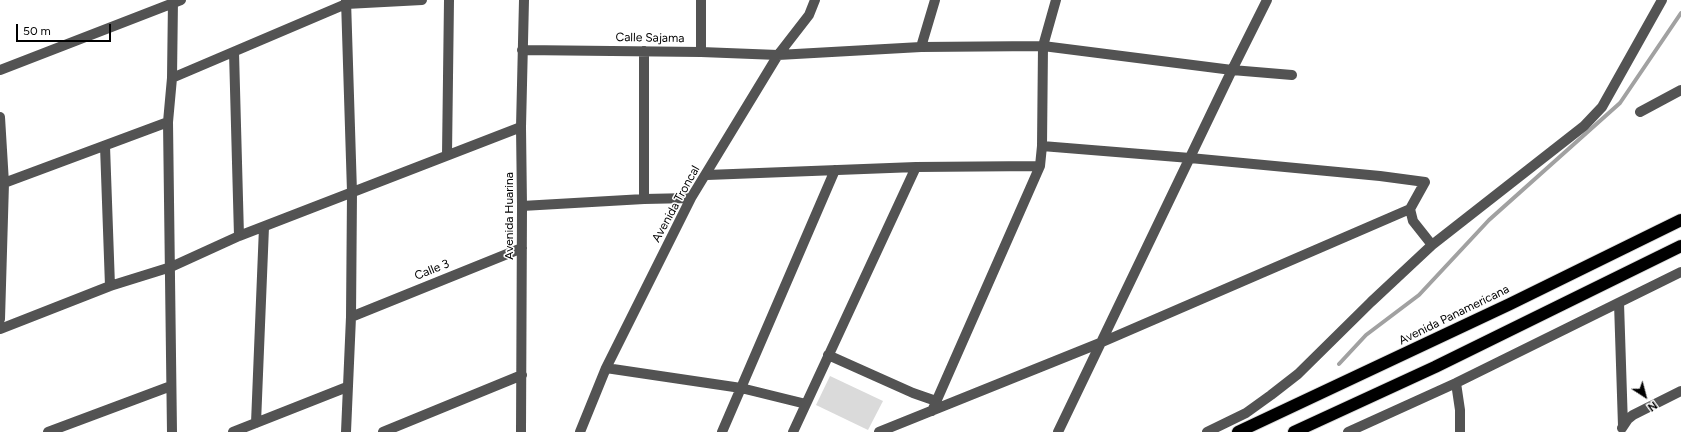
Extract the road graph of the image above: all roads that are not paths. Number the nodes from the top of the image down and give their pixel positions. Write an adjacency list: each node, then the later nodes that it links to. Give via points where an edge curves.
1 (422, 0): 11 (street)
2 (449, 0): 30 (street)
3 (524, 0): 14 (street, Avenida Huarina)
4 (701, 0): 17 (street)
5 (815, 0): 18 (street, Avenida Troncal, via 809,15)
6 (935, 0): 13 (street)
7 (1056, 0): 12 (street)
8 (1267, 0): 20 (street)
9 (1662, 0): 45 (street, via 1602,107 1584,126)
10 (175, 1): 19 (street); 22 (street)
11 (346, 2): 16 (street); 37 (street)
12 (1043, 46): 13 (street, Calle Sajama); 20 (street, Calle Sajama); 29 (street)
13 (921, 47): 18 (street, Calle Sajama)
14 (522, 50): 15 (street, Calle Sajama); 27 (street, Avenida Huarina)
15 (644, 51): 17 (street, Calle Sajama); 39 (street)
16 (234, 52): 22 (street); 44 (street)
17 (700, 52): 18 (street, Calle Sajama)
18 (778, 55): 35 (street, Avenida Troncal)
19 (0, 70)
20 (1232, 70): 21 (street, Calle Sajama); 31 (street)
21 (1292, 75)
22 (172, 78): 26 (street)
23 (1681, 90): 24 (street)
24 (1640, 112)
25 (0, 117): 36 (street)
26 (168, 122): 28 (street); 48 (street)
27 (520, 126): 30 (street); 40 (street, Avenida Huarina)
28 (105, 146): 36 (street); 50 (street)
29 (1042, 146): 31 (street); 32 (street)
30 (447, 155): 37 (street)
31 (1190, 158): 41 (street, via 1425,182); 55 (street)
32 (1040, 166): 33 (street); 64 (street)
33 (916, 167): 34 (street); 56 (street)
34 (835, 170): 35 (street); 62 (street)
35 (707, 175): 38 (street, Avenida Troncal)
36 (4, 183): 53 (street)
37 (352, 192): 43 (street); 52 (street)
38 (691, 198): 39 (street); 57 (street, Avenida Troncal)
39 (644, 199): 40 (street)
40 (522, 206): 47 (street, Avenida Huarina)
41 (1410, 208): 45 (street, via 1413,221); 55 (street)
42 (1681, 220): 82 (highway, Avenida Panamericana)
43 (264, 227): 44 (street); 67 (street)
44 (239, 236): 48 (street)
45 (1432, 245): 81 (street, via 1298,374 1246,413)
46 (1681, 246): 83 (highway, via 1435,367)
47 (522, 248): 52 (street, Calle 3); 58 (street, Avenida Huarina)
48 (171, 267): 50 (street); 60 (street)
49 (1681, 272): 51 (street)
50 (110, 286): 54 (street)
51 (1619, 303): 59 (street); 69 (street)
52 (351, 317): 61 (street)
53 (0, 320)
54 (0, 329)
55 (1100, 343): 66 (street); 80 (street)
56 (828, 355): 64 (street); 65 (street)
57 (606, 368): 62 (street); 76 (street, Avenida Troncal)
58 (522, 375): 74 (street); 75 (street, Avenida Huarina)
59 (1456, 383): 68 (street); 85 (street)
60 (171, 386): 70 (street); 71 (street)
61 (347, 387): 67 (street); 73 (street)
62 (741, 388): 65 (street); 77 (street)
63 (1681, 391): 69 (street, via 1633,415)
64 (936, 401): 66 (street)
65 (806, 404): 78 (street)
66 (932, 411): 79 (street)
67 (256, 423): 72 (street)
68 (1372, 427): 84 (street)
69 (1622, 429)
70 (48, 432)
71 (172, 432)
72 (233, 432)
73 (346, 432)
74 (383, 432)
75 (521, 432)
76 (580, 432)
77 (722, 432)
78 (793, 432)
79 (879, 432)
80 (1058, 432)
81 (1207, 432)
82 (1238, 432)
83 (1294, 432)
84 (1348, 432)
85 (1460, 432)

